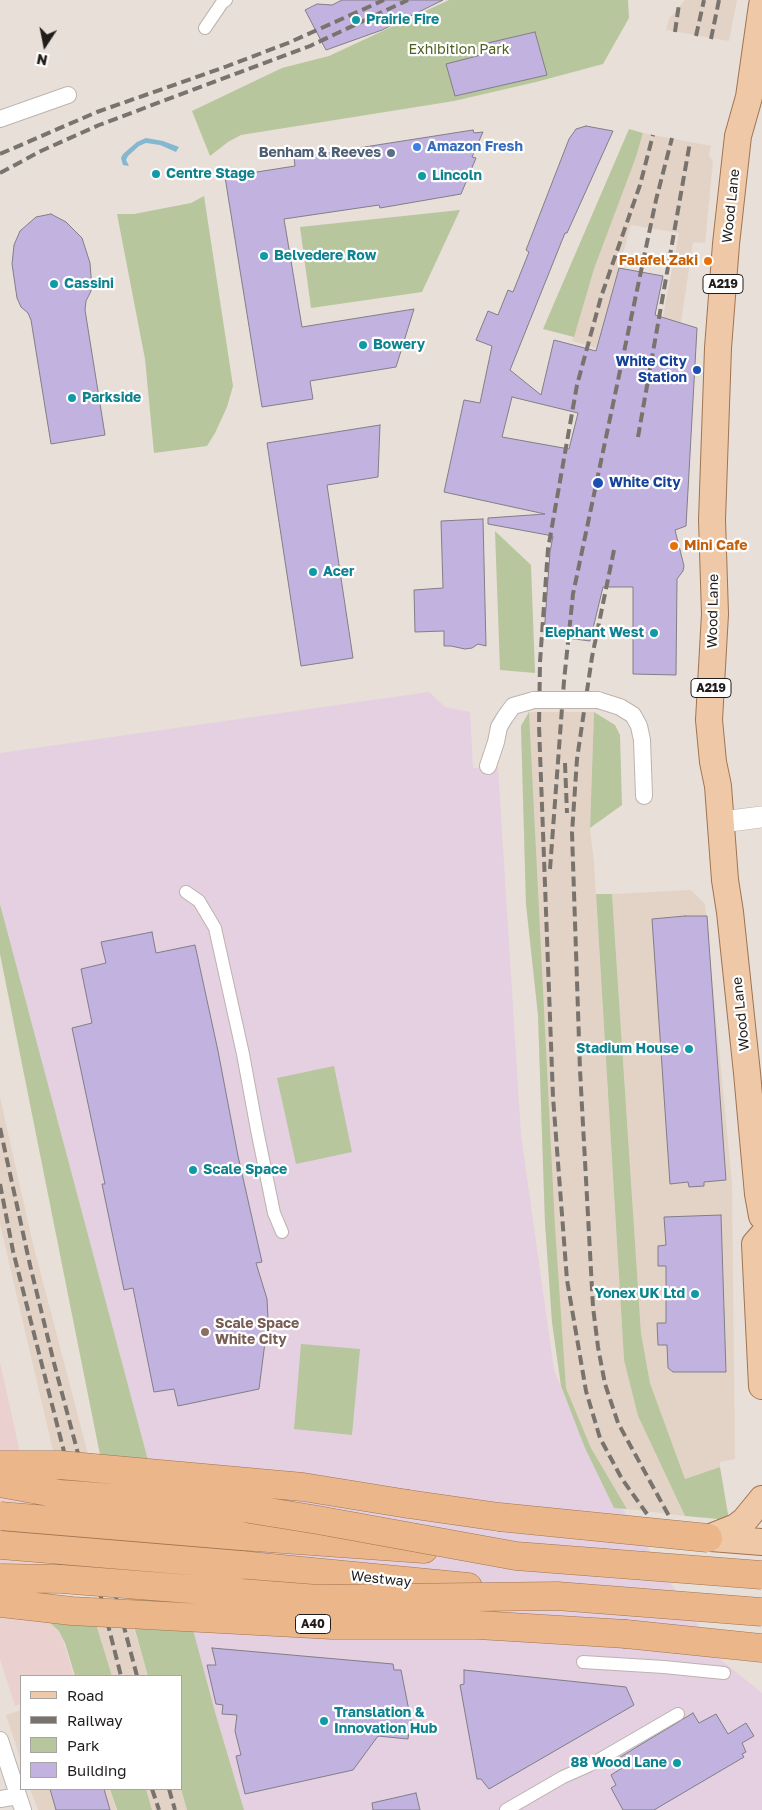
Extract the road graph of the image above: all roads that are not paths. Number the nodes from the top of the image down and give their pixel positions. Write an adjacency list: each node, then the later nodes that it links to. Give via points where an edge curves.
1 (222, 1): 3 (street)
2 (762, 5): 9 (main road, Wood Lane / A219, via 749,97 738,136 718,348 709,720)
3 (205, 28)
4 (68, 95): 5 (street)
5 (0, 119)
6 (488, 766): 7 (street, bridge, via 499,728 513,706 534,700 598,700 634,715 642,740)
7 (644, 796)
8 (762, 817): 9 (street)
9 (722, 822): 11 (main road, Wood Lane / A219, via 725,880)
10 (186, 892): 12 (street, via 199,901 215,928 244,1054 274,1213)
11 (762, 1216)
12 (282, 1232)
13 (762, 1236): 14 (main road, via 755,1244)
14 (762, 1386)
15 (0, 1466): 19 (highway, bridge, via 60,1465 303,1487 500,1517)
16 (0, 1483): 22 (highway, bridge, via 60,1494 244,1508)
17 (762, 1499): 19 (main road, via 736,1527)
18 (0, 1516): 22 (highway, bridge)
19 (708, 1538): 20 (main road)
20 (762, 1542)
21 (0, 1545): 25 (highway, Westway / A40, bridge)
22 (516, 1556): 23 (highway, bridge)
23 (762, 1575)
24 (0, 1578): 25 (highway, A40, bridge, via 61,1579 318,1599)
25 (557, 1596): 27 (highway, Westway / A40, bridge)
26 (0, 1603): 28 (highway, A40, bridge, via 72,1611 332,1625 478,1625 626,1634)
27 (762, 1612)
28 (756, 1651)
29 (583, 1662): 30 (street)
30 (724, 1673)
31 (678, 1714): 35 (street)
32 (0, 1740): 34 (street)
33 (0, 1799): 34 (street)
34 (21, 1803)
35 (506, 1810)

